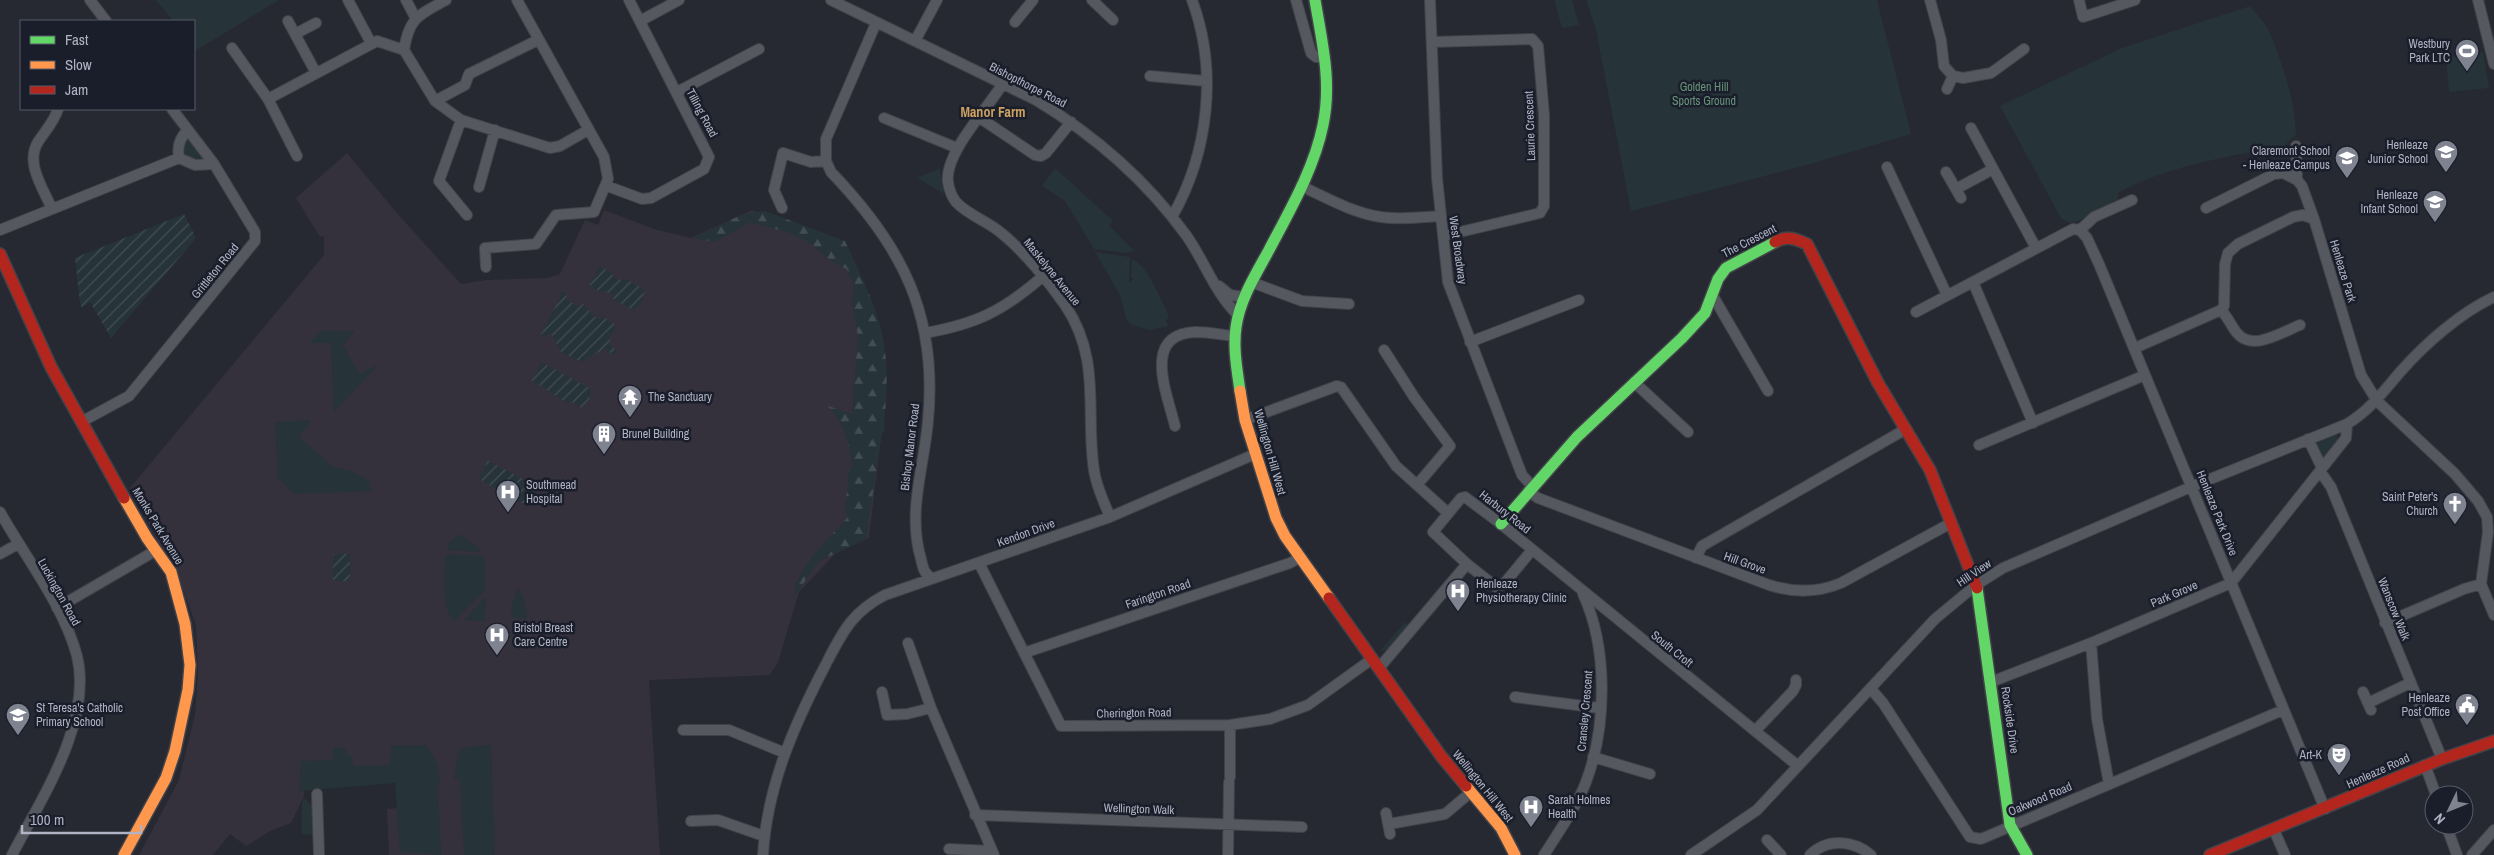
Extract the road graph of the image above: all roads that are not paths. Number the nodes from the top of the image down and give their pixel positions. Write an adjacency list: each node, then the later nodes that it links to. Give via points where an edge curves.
1 (90, 0): 21 (street)
2 (348, 0): 31 (street)
3 (406, 0): 20 (street)
4 (446, 0): 20 (street)
5 (517, 0): 29 (street)
6 (629, 0): 23 (street, Tilling Road)
7 (679, 0): 23 (street)
8 (830, 0): 27 (street, Bishopthorpe Road)
9 (937, 0): 30 (street)
10 (1033, 0): 25 (street)
11 (1092, 0): 24 (street)
12 (1192, 0): 42 (street, via 1198,18)
13 (1296, 0): 37 (street, via 1312,53 1316,57)
14 (1316, 0): 37 (street, Wellington Hill West)
15 (1430, 0): 32 (street, West Broadway)
16 (1930, 0): 41 (street, via 1944,66)
17 (2079, 0): 18 (street, via 2083,16)
18 (2135, 0)
19 (2478, 0): 38 (street)
20 (416, 17): 36 (street, via 407,31)
21 (105, 20)
22 (288, 21): 28 (street)
23 (640, 21): 45 (street, Tilling Road)
24 (1112, 21)
25 (1015, 22)
26 (316, 23): 28 (street)
27 (876, 23): 30 (street, Bishopthorpe Road); 62 (street, via 826,139)
28 (295, 34): 39 (street)
29 (538, 40): 47 (street, via 469,74 465,85); 57 (street)
30 (915, 41): 43 (street, Bishopthorpe Road)
31 (374, 42): 36 (street); 39 (street)
32 (1432, 42): 78 (street, West Broadway); 83 (street, Laurie Crescent, via 1532,39 1538,46 1544,115 1540,213)
33 (232, 48): 46 (street)
34 (2024, 48): 41 (street, via 1991,73 1963,78)
35 (759, 49): 45 (street)
36 (404, 50): 47 (street)
37 (1324, 57): 69 (street, Wellington Hill West, via 1327,98 1322,130 1314,161)
38 (2494, 64)
39 (316, 73): 46 (street)
40 (1150, 76): 42 (street)
41 (1953, 76): 44 (street)
42 (1206, 81): 79 (street, via 1199,156 1185,194)
43 (1002, 85): 51 (street, Maskelyne Avenue); 53 (street, Bishopthorpe Road, via 1036,100)
44 (1947, 89)
45 (677, 92): 68 (street, Tilling Road, via 707,150 706,167 651,198 642,199)
46 (268, 99): 60 (street)
47 (435, 100): 52 (street)
48 (58, 110): 74 (street, via 37,144 33,162)
49 (173, 110): 55 (street, Grittleton Road)
50 (884, 118): 59 (street)
51 (980, 118): 53 (street, via 1035,156 1046,153); 59 (street, Maskelyne Avenue)
52 (461, 120): 56 (street); 77 (street, via 439,181)
53 (1071, 122): 79 (street, Bishopthorpe Road, via 1132,173)
54 (1971, 128): 64 (street)
55 (188, 130): 61 (street, via 177,150); 63 (street, Grittleton Road)
56 (495, 130): 57 (street, via 550,148); 70 (street)
57 (588, 130): 68 (street, via 607,166)
58 (2296, 146): 67 (street, Henleaze Park)
59 (957, 148): 87 (street, Maskelyne Avenue, via 950,160 947,176 955,200 1007,237)
60 (297, 156)
61 (179, 158): 63 (street, via 195,165); 74 (street)
62 (826, 161): 75 (street, via 810,162 783,154 774,190); 101 (street, Bishop Manor Road, via 831,172 860,201 897,253 912,286)
63 (214, 164): 111 (street, Grittleton Road, via 254,232 255,241 129,396)
64 (1993, 169): 66 (street, via 1959,194); 84 (street)
65 (1891, 172): 91 (street)
66 (1946, 172)
67 (2297, 180): 73 (street, via 2278,172); 80 (street, Henleaze Park)
68 (607, 186): 86 (street, via 594,212 556,215 536,244 485,248)
69 (1301, 186): 78 (street, via 1365,214 1395,218); 88 (street, Wellington Hill West)
70 (479, 187)
71 (2214, 191): 73 (street)
72 (2132, 200): 82 (street, via 2094,217)
73 (2220, 201): 76 (street)
74 (51, 208): 81 (street)
75 (782, 208)
76 (2206, 208)
77 (467, 215)
78 (1440, 216): 83 (street, West Broadway)
79 (1172, 217): 90 (street, Bishopthorpe Road, via 1205,262)
80 (2314, 219): 97 (street, via 2303,215 2293,217 2231,249 2226,257 2224,306); 109 (street, Henleaze Park, via 2352,349 2361,374)
81 (0, 230)
82 (2080, 230): 84 (street, via 2073,229); 104 (street, Henleaze Park Drive, via 2088,238)
83 (1443, 236): 103 (street, West Broadway, via 1448,282)
84 (2036, 248): 89 (street)
85 (0, 254): 111 (street, Monks Park Avenue, via 51,367)
86 (486, 267)
87 (1042, 277): 101 (street, via 1004,308 984,318 955,328); 126 (street, Maskelyne Avenue, via 1066,306 1085,348 1091,380 1093,468)
88 (1251, 282): 93 (street, Wellington Hill West); 96 (street, via 1302,301)
89 (1973, 282): 91 (street); 113 (street)
90 (1216, 284): 93 (street, via 1230,295); 99 (street, Bishopthorpe Road)
91 (1947, 295): 98 (street)
92 (1713, 296): 107 (street, The Crescent, via 1705,313); 108 (street); 115 (street, The Crescent, via 1718,279 1726,268 1782,238 1793,238 1807,244 1878,383)
93 (1244, 297): 99 (street, Wellington Hill West)
94 (2494, 298): 109 (street, via 2482,303 2436,337 2402,370)
95 (1579, 300): 103 (street)
96 (1348, 304)
97 (2221, 310): 100 (street, via 2235,332 2252,341); 104 (street)
98 (1916, 312)
99 (1238, 315): 102 (street, Wellington Hill West)
100 (2299, 325)
101 (925, 333): 137 (street, Bishop Manor Road, via 930,374 928,421 914,518 924,570)
102 (1235, 336): 110 (street, Wellington Hill West, via 1234,354); 112 (street, via 1186,333 1165,346 1161,363)
103 (1470, 342): 123 (street, West Broadway)
104 (2135, 348): 106 (street, Henleaze Park Drive)
105 (1384, 350): 121 (street, via 1450,446)
106 (2145, 375): 113 (street); 122 (street, Henleaze Park Drive)
107 (1634, 382): 116 (street); 123 (street, The Crescent, via 1577,437)
108 (1768, 391)
109 (2377, 402): 114 (street); 139 (street, Henleaze Park, via 2455,474 2478,501 2487,517 2488,532)
110 (1245, 420): 119 (street, Wellington Hill West); 121 (street, via 1341,387 1396,466)
111 (81, 422): 131 (street, Monks Park Avenue)
112 (1172, 423)
113 (2033, 423): 118 (street)
114 (2346, 424): 117 (street, Hill View); 120 (street, Park Grove, via 2346,438)
115 (1906, 429): 127 (street, The Crescent, via 1930,470); 134 (street, via 1702,546)
116 (1688, 432)
117 (2308, 439): 120 (street); 122 (street, Hill View)
118 (1979, 445)
119 (1255, 454): 126 (street, Kendon Drive); 133 (street, Wellington Hill West, via 1276,518)
120 (2321, 470): 138 (street, Park Grove); 145 (street, Wanscow Walk)
121 (1417, 485): 125 (street)
122 (2193, 486): 138 (street, Henleaze Park Drive); 140 (street, Hill View, via 2002,568)
123 (1530, 489): 128 (street, The Crescent); 134 (street, Hill Grove, via 1538,498)
124 (0, 512): 129 (street, Luckington Road)
125 (1448, 513): 128 (street, Harbury Road, via 1465,497); 136 (street, Harbury Road, via 1433,532)
126 (1110, 517): 135 (street, Kendon Drive)
127 (1951, 523): 134 (street, Hill Grove, via 1841,583 1815,590 1784,590); 140 (street, The Crescent)
128 (1500, 524): 130 (street, Harbury Road)
129 (18, 544): 132 (street); 142 (street, Luckington Road)
130 (1532, 550): 136 (street, Harbury Road, via 1499,587 1491,585); 141 (street, South Croft)
131 (155, 551): 142 (street); 191 (street, Monks Park Avenue, via 171,572 185,624 190,665 188,690 166,778)
132 (0, 554)
133 (1299, 558): 149 (street, Farington Road); 150 (street, Wellington Hill West)
134 (1696, 558)
135 (979, 563): 137 (street, Kendon Drive); 149 (street, Cherington Road)
136 (1467, 564): 151 (street)
137 (932, 578): 166 (street, Kendon Drive, via 868,604 850,622 800,714)
138 (2231, 583): 148 (street, Park Grove); 161 (street, Henleaze Park Drive)
139 (2481, 584): 143 (street); 145 (street)
140 (1976, 585): 153 (street, Rockside Drive); 155 (street, Hill View, via 1935,619)
141 (1581, 590): 144 (street, South Croft); 146 (street, Cransley Crescent)
142 (56, 608): 190 (street, Luckington Road, via 77,658 77,710 60,761)
143 (2494, 615)
144 (1613, 618): 146 (street); 164 (street, South Croft)
145 (2386, 623): 154 (street, Wanscow Walk)
146 (1596, 629): 160 (street, Cransley Crescent, via 1601,666)
147 (908, 643): 159 (street)
148 (2091, 643): 153 (street, Park Grove); 172 (street, via 2097,719)
149 (1024, 653): 162 (street, Cherington Road, via 1061,726)
150 (1372, 659): 151 (street, Wellington Hill West); 162 (street, Cherington Road, via 1308,705 1270,720)
151 (1379, 668): 174 (street, Wellington Hill West, via 1441,756)
152 (1796, 680): 164 (street, via 1793,691)
153 (1992, 682): 181 (street, Rockside Drive)
154 (2410, 684): 157 (street, via 2369,706); 168 (street, Wanscow Walk)
155 (1871, 689): 169 (street, Hill View); 181 (street, Oakwood Road, via 1883,702 1970,837 1981,838)
156 (882, 692): 159 (street, via 887,715)
157 (2363, 692)
158 (1515, 697): 160 (street)
159 (931, 708): 178 (street)
160 (1599, 708): 167 (street, Cransley Crescent)
161 (2283, 710): 172 (street, Oakwood Road); 176 (street, Henleaze Park Drive)
162 (1230, 725): 180 (street)
163 (683, 730): 166 (street, via 729,730)
164 (1755, 731): 169 (street, South Croft)
165 (2494, 741): 168 (street, Henleaze Road)
166 (785, 753): 186 (street, Kendon Drive, via 776,777)
167 (1593, 758): 171 (street); 196 (street, Cransley Crescent, via 1570,815)
168 (2442, 759): 170 (street, Henleaze Road)
169 (1798, 766): 197 (street, Hill View, via 1756,810)
170 (2426, 766): 173 (street); 176 (street, Henleaze Road)
171 (1650, 774)
172 (2109, 784): 181 (street, Oakwood Road)
173 (2433, 785)
174 (1471, 792): 177 (street, via 1445,814 1389,829); 195 (street, Wellington Hill West, via 1501,828)
175 (317, 794): 192 (street)
176 (2325, 809): 183 (street, Henleaze Road)
177 (1386, 813)
178 (975, 815): 180 (street, Wellington Walk); 189 (street)
179 (691, 821): 186 (street, via 718,820)
180 (1229, 825): 182 (street, Wellington Walk); 194 (street)
181 (2010, 825): 201 (street, Rockside Drive)
182 (1302, 827)
183 (2274, 830): 202 (street, Henleaze Road); 203 (street)
184 (2494, 830): 205 (street)
185 (2450, 835): 204 (street)
186 (764, 836): 193 (street, Kendon Drive)
187 (1768, 846): 198 (street)
188 (949, 849): 189 (street)
189 (993, 853)
190 (12, 855)
191 (124, 855)
192 (319, 855)
193 (763, 855)
194 (1228, 855)
195 (1515, 855)
196 (1544, 855)
197 (1691, 855)
198 (1781, 855)
199 (1810, 855): 200 (street, via 1820,847 1839,842 1861,848)
200 (1871, 855)
201 (2027, 855)
202 (2210, 855)
203 (2285, 855)
204 (2457, 855)
205 (2472, 855)

